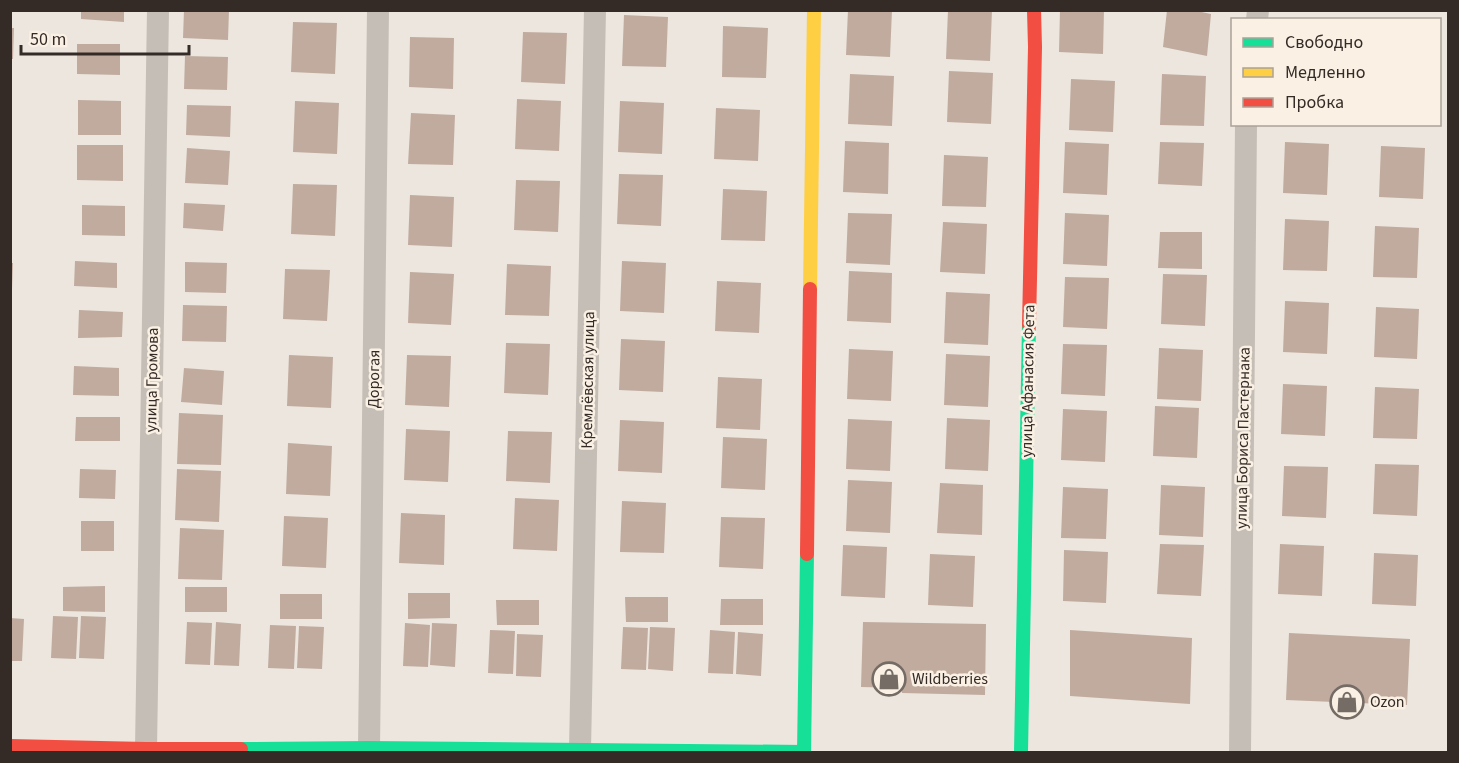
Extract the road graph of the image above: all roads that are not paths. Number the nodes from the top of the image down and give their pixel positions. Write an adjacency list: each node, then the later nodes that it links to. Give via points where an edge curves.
1 (158, 10): 9 (street, улица Громова)
2 (378, 10): 8 (street, Дорогая)
3 (595, 10): 10 (street, Кремлёвская улица)
4 (814, 10): 11 (street)
5 (1034, 10): 12 (street, улица Афанасия Фета)
6 (1246, 126): 13 (street, улица Бориса Пастернака)
7 (10, 746): 9 (street)
8 (369, 748): 9 (street); 10 (street)
9 (146, 749)
10 (580, 750): 11 (street)
11 (804, 753)
12 (1021, 753)
13 (1240, 753)

